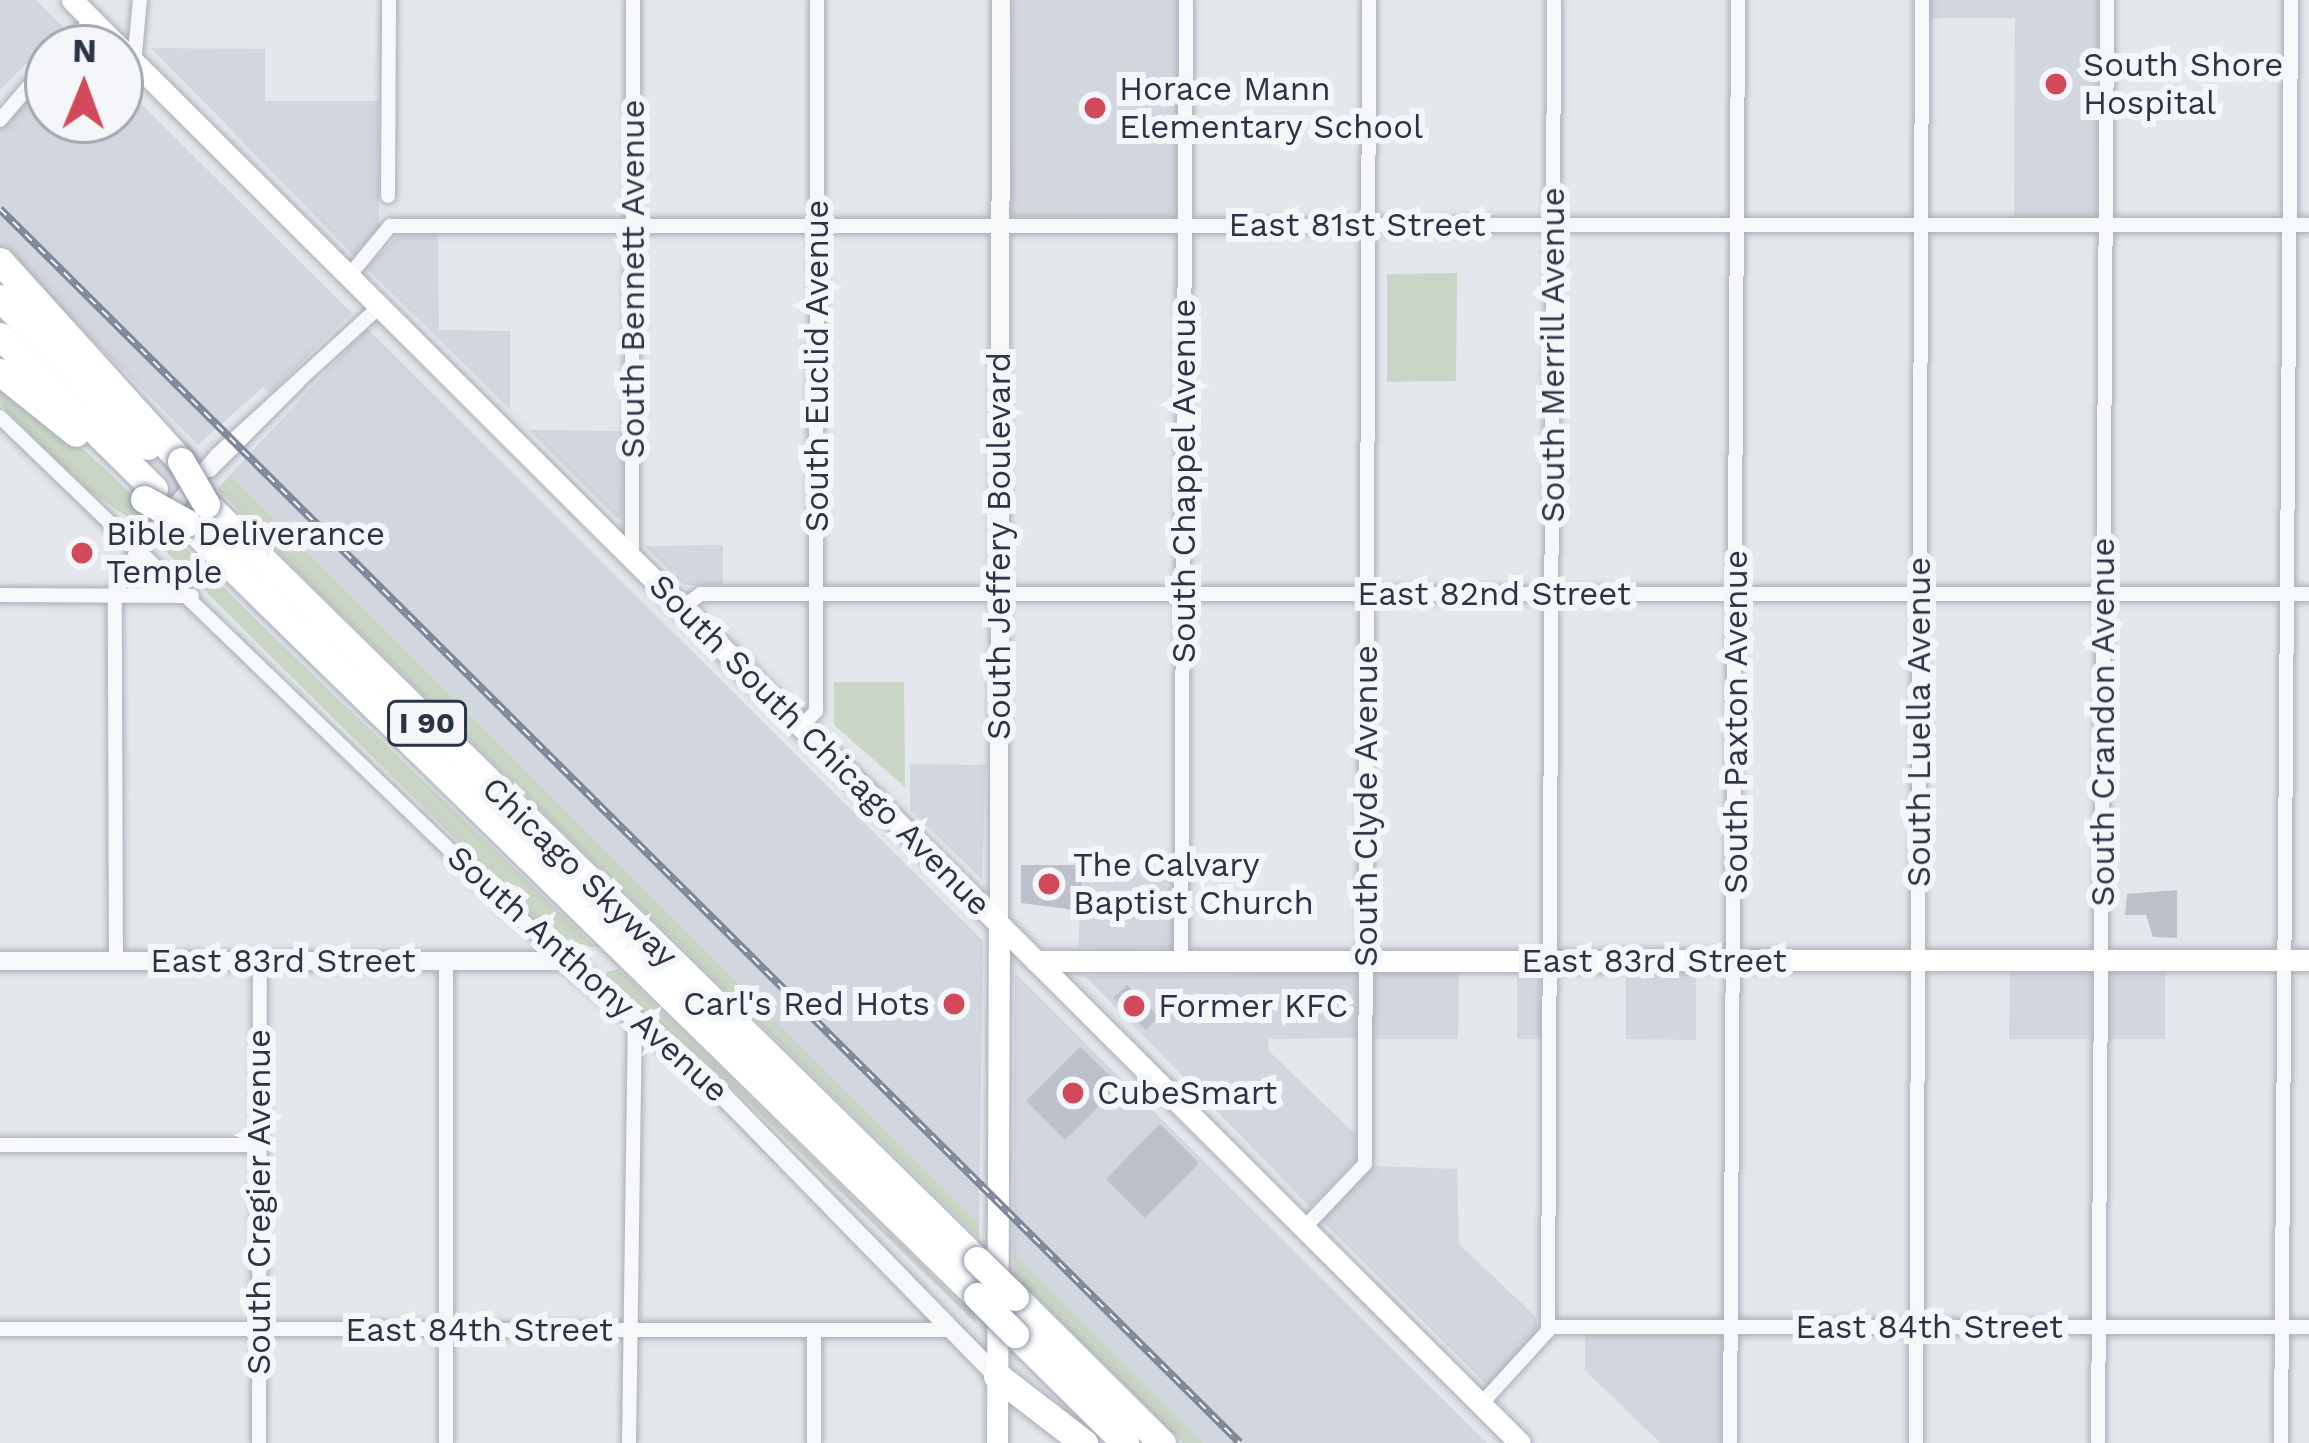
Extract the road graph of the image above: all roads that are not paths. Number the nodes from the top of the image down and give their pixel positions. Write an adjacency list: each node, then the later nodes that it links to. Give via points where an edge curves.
1 (71, 0): 13 (main road, South South Chicago Avenue)
2 (389, 0): 21 (street)
3 (633, 0): 30 (street, South Bennett Avenue)
4 (817, 0): 31 (street, South Euclid Avenue)
5 (1001, 0): 32 (street, South Jeffery Boulevard)
6 (1186, 0): 23 (street, South Chappel Avenue)
7 (1370, 0): 24 (street, South Clyde Avenue)
8 (1554, 0): 25 (street, South Merrill Avenue)
9 (1738, 0): 26 (street, South Paxton Avenue)
10 (1922, 0): 27 (street, South Luella Avenue)
11 (2107, 0): 28 (street, South Crandon Avenue)
12 (2291, 0): 22 (street)
13 (92, 20): 14 (street); 15 (main road, South South Chicago Avenue)
14 (88, 24)
15 (96, 24)
16 (144, 72): 34 (main road, South South Chicago Avenue)
17 (24, 88): 18 (street)
18 (16, 96): 19 (street); 20 (street)
19 (0, 101)
20 (0, 120)
21 (388, 196)
22 (2289, 224): 28 (street, East 81st Street); 29 (street, East 81st Street); 53 (street)
23 (1185, 225): 24 (street, East 81st Street); 32 (street, East 81st Street); 47 (street, South Chappel Avenue)
24 (1369, 225): 25 (street, East 81st Street); 48 (street, South Clyde Avenue)
25 (1553, 225): 26 (street, East 81st Street); 49 (street, South Merrill Avenue)
26 (1737, 225): 27 (street, East 81st Street); 50 (street, South Paxton Avenue)
27 (1921, 225): 28 (street, East 81st Street); 51 (street, South Luella Avenue)
28 (2106, 225): 52 (street, South Crandon Avenue)
29 (2309, 225)
30 (633, 226): 31 (street, East 81st Street); 34 (street, East 81st Street, via 390,226); 43 (street, South Bennett Avenue)
31 (817, 226): 32 (street, East 81st Street); 45 (street, South Euclid Avenue)
32 (1000, 226): 46 (street, South Jeffery Boulevard)
33 (0, 261): 40 (highway)
34 (349, 277): 36 (main road, South South Chicago Avenue)
35 (0, 298): 40 (highway, Chicago Skyway / I 90)
36 (379, 307): 42 (street); 43 (main road, South South Chicago Avenue)
37 (0, 336): 40 (highway, Chicago Skyway / I 90)
38 (0, 372): 40 (highway)
39 (0, 417): 42 (street, South Anthony Avenue)
40 (163, 480): 41 (highway, Chicago Skyway / I 90, bridge); 41 (highway, bridge)
41 (197, 514): 79 (highway, Chicago Skyway / I 90); 101 (highway, Chicago Skyway / I 90, bridge, via 612,941)
42 (139, 547): 44 (street); 56 (street, South Anthony Avenue)
43 (632, 559): 57 (main road, South South Chicago Avenue)
44 (115, 594): 55 (street); 56 (street); 64 (street)
45 (816, 594): 46 (street, East 82nd Street); 57 (street, East 82nd Street, via 700,594); 58 (street, South Euclid Avenue, via 816,711)
46 (999, 594): 47 (street, East 82nd Street); 59 (street, South Jeffery Boulevard)
47 (1183, 594): 48 (street, East 82nd Street); 68 (street, South Chappel Avenue)
48 (1367, 594): 49 (street, East 82nd Street); 69 (street, South Clyde Avenue)
49 (1552, 594): 50 (street, East 82nd Street); 70 (street, South Merrill Avenue)
50 (1736, 594): 51 (street, East 82nd Street); 71 (street, South Paxton Avenue)
51 (1919, 594): 52 (street, East 82nd Street); 72 (street, South Luella Avenue)
52 (2104, 594): 53 (street, East 82nd Street); 60 (street, South Crandon Avenue)
53 (2287, 594): 54 (street, East 82nd Street); 61 (street)
54 (2309, 594)
55 (0, 595)
56 (192, 596): 67 (street, South Anthony Avenue)
57 (683, 607): 58 (main road, South South Chicago Avenue)
58 (802, 727): 59 (main road, South South Chicago Avenue)
59 (999, 924): 73 (main road, South Jeffery Boulevard); 74 (main road, South South Chicago Avenue)
60 (2102, 960): 61 (main road, East 83rd Street); 72 (main road, East 83rd Street); 82 (street, South Crandon Avenue)
61 (2284, 960): 62 (main road, East 83rd Street); 83 (street)
62 (2309, 960)
63 (0, 961): 64 (street, East 83rd Street)
64 (116, 961): 65 (street, East 83rd Street)
65 (260, 961): 66 (street, East 83rd Street); 77 (street, South Cregier Avenue)
66 (446, 961): 67 (street, East 83rd Street); 88 (street)
67 (565, 961): 75 (street, South Anthony Avenue)
68 (1181, 961): 69 (main road, East 83rd Street); 74 (main road, East 83rd Street)
69 (1366, 961): 70 (main road, East 83rd Street); 78 (street, South Clyde Avenue, via 1365,1164)
70 (1550, 961): 71 (main road, East 83rd Street); 85 (street, South Merrill Avenue)
71 (1735, 961): 72 (main road, East 83rd Street); 80 (street, South Paxton Avenue)
72 (1918, 961): 81 (street, South Luella Avenue)
73 (998, 962): 74 (street, East 83rd Street); 79 (main road, South Jeffery Boulevard)
74 (1036, 962): 78 (main road, South South Chicago Avenue)
75 (635, 1017): 89 (street); 91 (street, South Anthony Avenue)
76 (0, 1145): 77 (street)
77 (260, 1145): 87 (street, South Cregier Avenue)
78 (1304, 1228): 93 (main road, South South Chicago Avenue)
79 (987, 1256): 92 (main road, South Jeffery Boulevard); 102 (highway, Chicago Skyway / I 90, bridge, via 1015,1297)
80 (1732, 1327): 81 (street, East 84th Street); 85 (street, East 84th Street); 104 (street, South Paxton Avenue)
81 (1916, 1327): 82 (street, East 84th Street); 105 (street, South Luella Avenue)
82 (2099, 1327): 83 (street, East 84th Street); 106 (street, South Crandon Avenue)
83 (2282, 1327): 84 (street, East 84th Street); 107 (street)
84 (2309, 1327)
85 (1549, 1328): 93 (street)
86 (0, 1329): 87 (street, East 84th Street)
87 (259, 1330): 88 (street, East 84th Street); 94 (street, South Cregier Avenue)
88 (447, 1330): 89 (street, East 84th Street); 95 (street)
89 (630, 1330): 90 (street, East 84th Street); 96 (street)
90 (814, 1330): 91 (street, East 84th Street); 97 (street)
91 (958, 1330): 92 (street, South Anthony Avenue)
92 (997, 1376): 98 (main road, South Jeffery Boulevard); 99 (street, South Anthony Avenue); 100 (highway)
93 (1481, 1404): 103 (main road, South South Chicago Avenue)
94 (259, 1443)
95 (446, 1443)
96 (629, 1443)
97 (814, 1443)
98 (997, 1443)
99 (1061, 1443)
100 (1084, 1443)
101 (1125, 1443)
102 (1162, 1443)
103 (1520, 1443)
104 (1730, 1443)
105 (1916, 1443)
106 (2098, 1443)
107 (2281, 1443)

